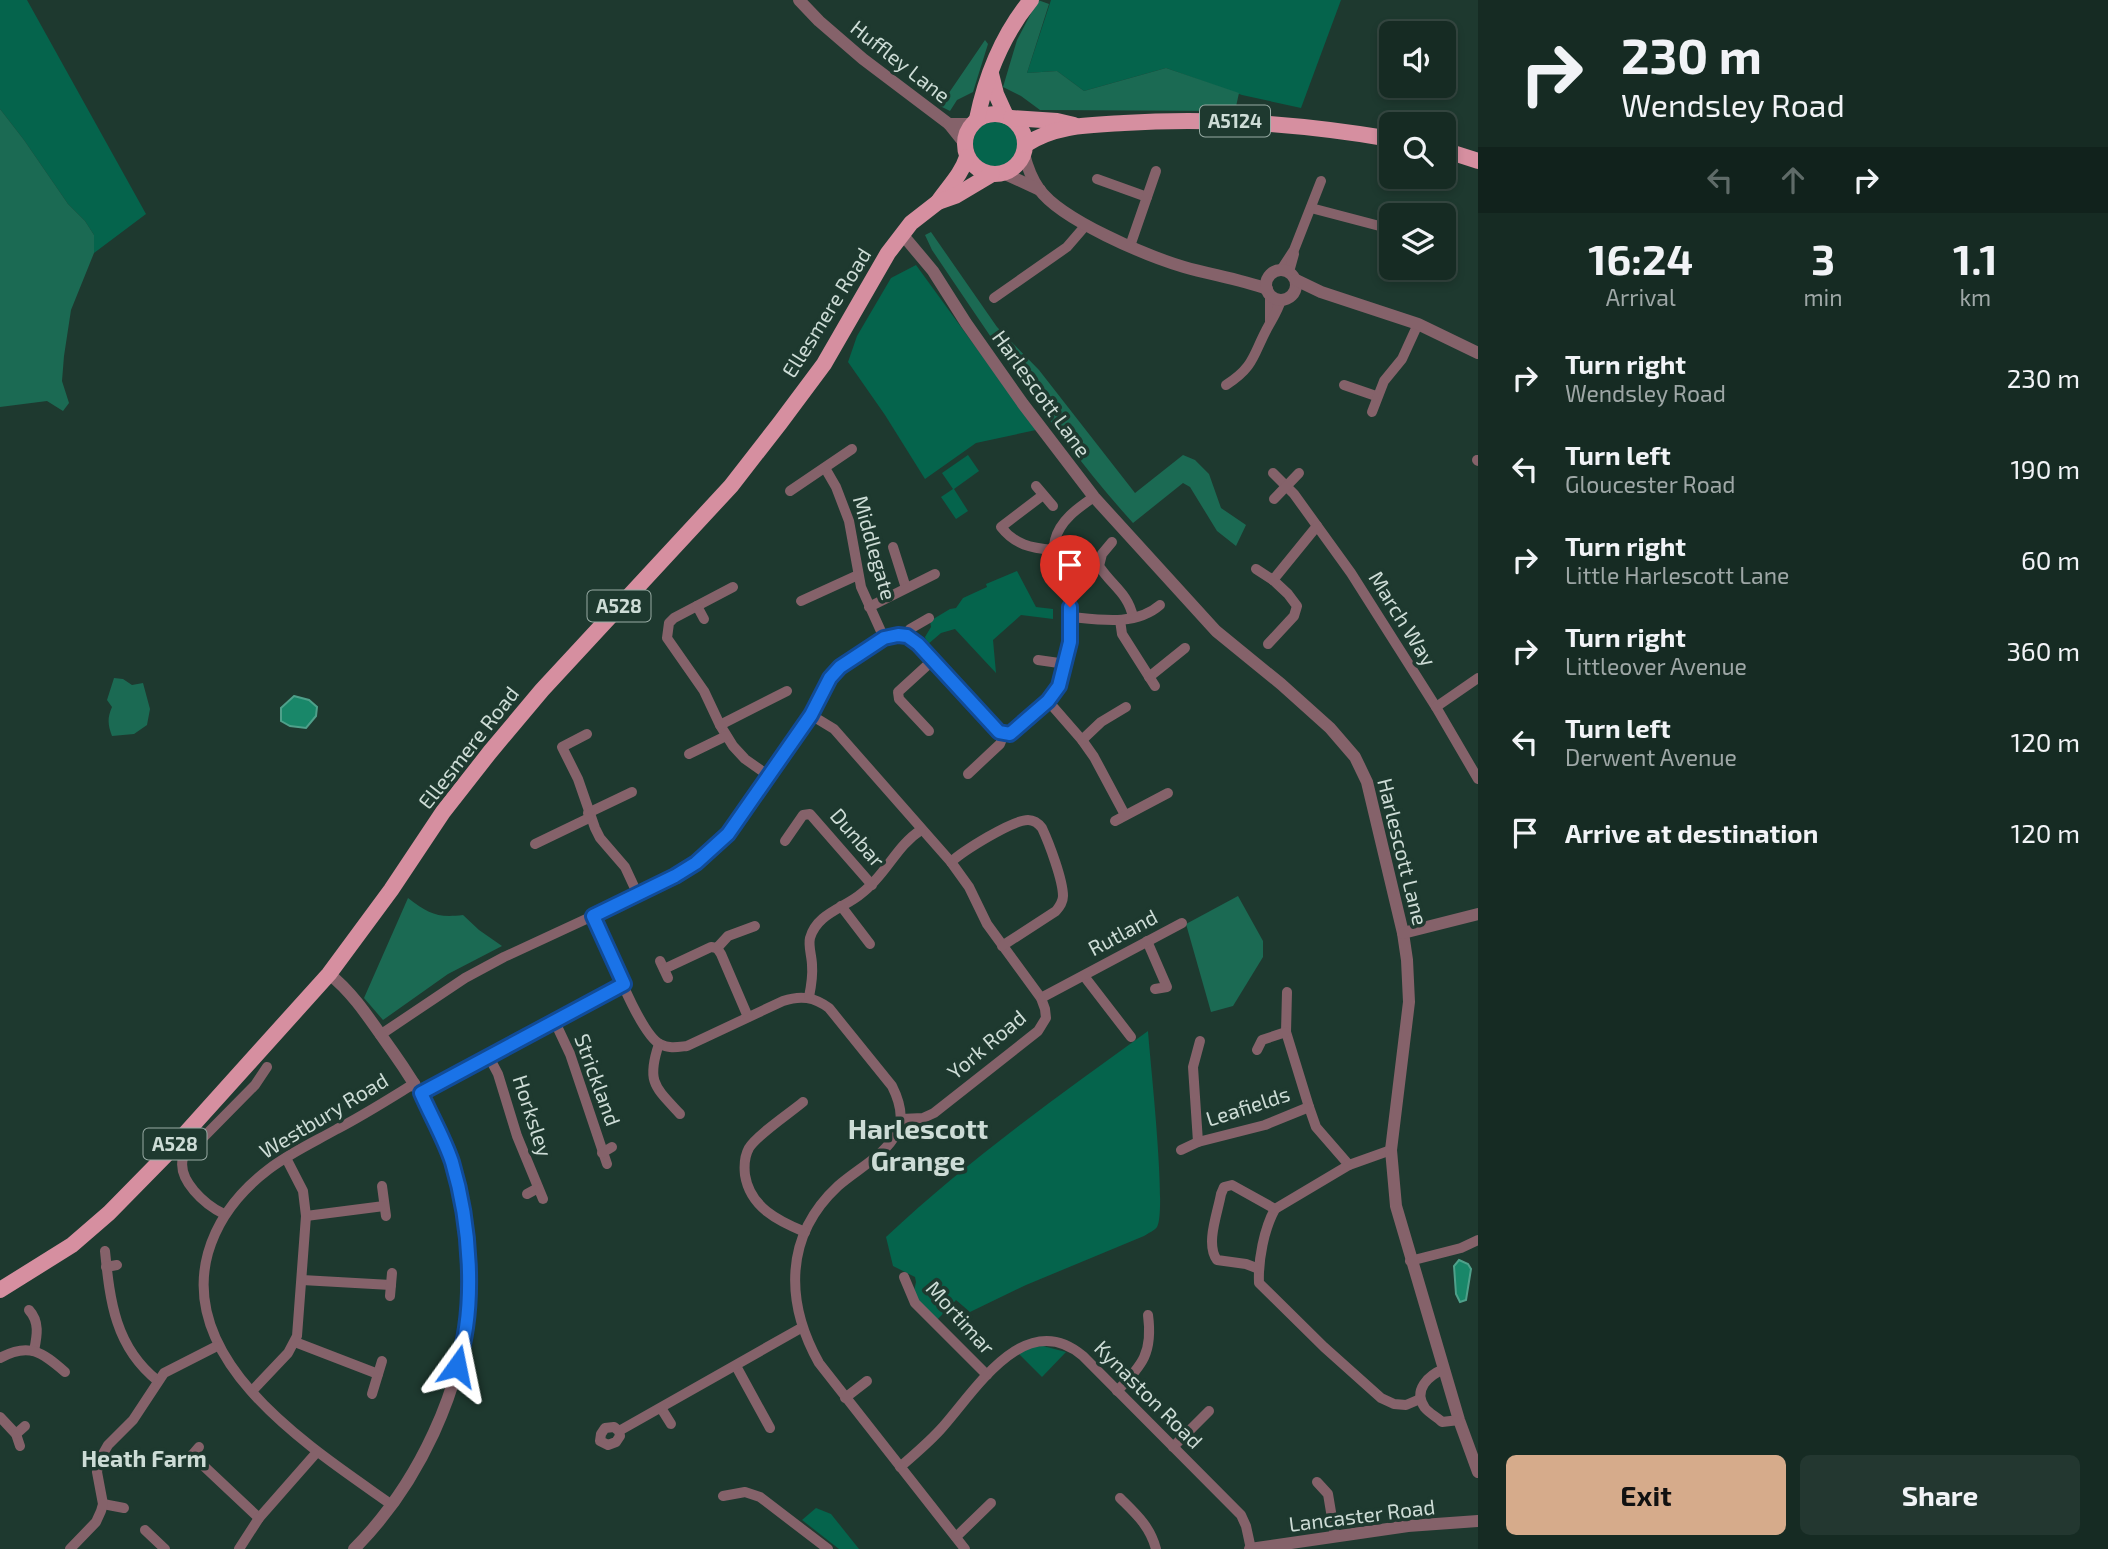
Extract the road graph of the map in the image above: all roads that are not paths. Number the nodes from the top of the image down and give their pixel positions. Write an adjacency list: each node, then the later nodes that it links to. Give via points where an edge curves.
1 (799, 0): 6 (street, Huffley Lane, via 818,22)
2 (1031, 0): 3 (main road, via 1008,33)
3 (991, 74): 4 (main road); 5 (main road)
4 (1009, 117): 5 (main road, via 996,114); 7 (main road, A5124); 9 (main road, via 1022,130)
5 (974, 122): 6 (street, Huffley Lane); 10 (main road, via 968,130)
6 (949, 124): 10 (street, Huffley Lane)
7 (1078, 125): 8 (main road, A5124, via 1181,119 1328,128); 9 (main road, A5124, via 1044,134)
8 (1379, 137)
9 (1024, 149): 14 (main road, via 1019,163); 17 (street)
10 (966, 150): 14 (main road, via 973,165); 19 (main road, Ellesmere Road / A528, via 959,176)
11 (1456, 154): 12 (main road)
12 (1478, 160)
13 (1156, 171): 18 (street)
14 (997, 174): 17 (street); 19 (main road, Ellesmere Road / A528)
15 (1097, 179): 18 (street)
16 (1321, 181): 20 (street)
17 (1040, 190): 21 (street)
18 (1147, 197): 24 (street)
19 (939, 202): 23 (main road, Ellesmere Road / A528)
20 (1311, 208): 22 (street); 25 (street)
21 (1086, 225): 24 (street); 28 (street, via 1067,247)
22 (1379, 226)
23 (902, 234): 41 (street, Harlescott Lane); 108 (main road, Ellesmere Road / A528, via 824,364 780,423 731,486 490,752)
24 (1130, 246): 26 (street, via 1180,266)
25 (1289, 274): 26 (street); 26 (street, via 1296,288); 27 (street)
26 (1276, 291): 27 (street); 31 (street, via 1277,315 1249,367)
27 (1321, 292): 29 (street)
28 (993, 298)
29 (1418, 324): 30 (street); 33 (street, via 1402,359)
30 (1478, 352)
31 (1226, 385)
32 (1344, 386): 33 (street)
33 (1376, 396): 34 (street)
34 (1372, 412)
35 (852, 449): 36 (street)
36 (825, 468): 40 (street); 50 (street, Middlegate, via 849,521)
37 (1273, 473): 39 (street, March Way)
38 (1299, 473): 39 (street)
39 (1286, 485): 42 (street); 44 (street, March Way)
40 (790, 491)
41 (1094, 497): 47 (street, via 1062,524); 102 (street, Harlescott Lane, via 1216,631 1311,710 1354,757 1367,782)
42 (1274, 499)
43 (1053, 506): 47 (street, via 1040,490 1001,527 1020,544)
44 (1317, 526): 51 (street); 73 (street, March Way)
45 (1112, 542): 59 (street, via 1099,566 1128,600)
46 (893, 547): 53 (street)
47 (1054, 550): 58 (street)
48 (1256, 569): 51 (street)
49 (935, 574): 53 (street)
50 (858, 575): 54 (street); 57 (street, Middlegate)
51 (1273, 580): 65 (street, via 1297,607)
52 (733, 587): 56 (street)
53 (906, 588): 57 (street)
54 (801, 601)
55 (1160, 605): 59 (street)
56 (697, 606): 61 (street); 76 (street, via 669,623 667,638 704,691)
57 (869, 607): 64 (street, Middlegate)
58 (1071, 617): 62 (street); 69 (street)
59 (1133, 617): 62 (street)
60 (929, 618): 63 (street, via 910,629)
61 (704, 619)
62 (1120, 620): 66 (street, via 1122,634 1152,682)
63 (907, 636): 64 (street); 67 (street)
64 (884, 638): 75 (street, via 835,672)
65 (1268, 644)
66 (1185, 648)
67 (933, 660): 77 (street, via 898,692 899,699); 79 (street)
68 (1038, 660): 69 (street)
69 (1066, 664): 72 (street)
70 (1478, 678): 73 (street)
71 (787, 691): 76 (street)
72 (1048, 701): 79 (street, via 1014,732); 81 (street)
73 (1436, 706): 85 (street, March Way)
74 (1126, 707): 81 (street)
75 (811, 715): 84 (street); 91 (street, York Road, via 834,729)
76 (720, 725): 80 (street)
77 (928, 725)
78 (587, 734): 88 (street, via 562,747)
79 (1004, 734): 83 (street, via 1000,744)
80 (726, 736): 82 (street); 84 (street, via 745,759)
81 (1082, 740): 89 (street)
82 (689, 754)
83 (969, 768)
84 (769, 776): 96 (street, via 728,834 711,850)
85 (1478, 779)
86 (632, 792): 88 (street)
87 (1168, 793): 89 (street)
88 (589, 815): 93 (street); 96 (street, via 600,838 625,867)
89 (1125, 815): 90 (street)
90 (1115, 821)
91 (920, 830): 94 (street, York Road); 95 (street)
92 (785, 841): 95 (street, Dunbar, via 803,815 810,814)
93 (535, 844)
94 (950, 862): 105 (street, York Road); 105 (street, via 1019,822 1036,822 1042,828 1062,889 1062,904)
95 (872, 884): 97 (street)
96 (638, 895): 99 (street)
97 (841, 906): 104 (street); 113 (street, via 825,916 810,939 813,967)
98 (1478, 915): 102 (street)
99 (593, 916): 110 (street); 118 (street, via 464,978)
100 (1182, 923): 103 (street, Rutland)
101 (754, 926): 106 (street, via 728,936)
102 (1403, 933): 132 (street, Harlescott Lane, via 1409,1002)
103 (1147, 941): 109 (street, Rutland); 111 (street, via 1171,986)
104 (870, 944)
105 (1002, 946): 114 (street, York Road)
106 (717, 948): 107 (street); 115 (street)
107 (664, 969)
108 (329, 974): 118 (street); 151 (main road, Ellesmere Road / A528, via 110,1213 72,1245)
109 (1084, 976): 114 (street, Rutland); 119 (street, Rutland)
110 (624, 984): 116 (street, Westbury Road); 121 (street, via 644,1028)
111 (1155, 989)
112 (1287, 992): 117 (street)
113 (808, 997): 115 (street, via 783,1001); 129 (street, via 830,1008 888,1080)
114 (1041, 998): 129 (street, York Road, via 1045,1017 1038,1031 934,1113)
115 (748, 1017): 121 (street, via 687,1046)
116 (554, 1020): 123 (street, Westbury Road); 134 (street, Strickland, via 607,1150)
117 (1286, 1032): 122 (street, via 1259,1038); 127 (street)
118 (380, 1035): 125 (street)
119 (1131, 1037)
120 (1199, 1041): 130 (street, Leafields, via 1193,1067)
121 (659, 1044): 128 (street, via 653,1080)
122 (1257, 1050)
123 (488, 1057): 125 (street, Westbury Road); 137 (street, Horksley)
124 (266, 1075): 141 (street, via 182,1161 183,1172 197,1193)
125 (418, 1088): 133 (street, Westbury Road); 192 (street, via 458,1185 469,1296 460,1358 448,1397 419,1464)
126 (803, 1102): 143 (street, via 749,1147 744,1170 755,1200 767,1213)
127 (1309, 1107): 130 (street, Leafields, via 1265,1125); 135 (street, via 1316,1126)
128 (680, 1114)
129 (901, 1119): 143 (street, via 893,1140 833,1192)
130 (1198, 1142): 131 (street, Leafields)
131 (1181, 1150)
132 (1391, 1150): 135 (street); 146 (street, Harlescott Lane, via 1395,1206)
133 (286, 1158): 141 (street, Westbury Road); 142 (street, via 303,1191)
134 (607, 1164)
135 (1349, 1165): 140 (street)
136 (382, 1186): 142 (street, via 385,1211)
137 (538, 1188): 138 (street, Horksley); 139 (street, Horksley)
138 (527, 1194)
139 (543, 1199)
140 (1275, 1209): 147 (street); 147 (street, via 1232,1185 1224,1187 1221,1194 1213,1254 1217,1260)
141 (224, 1214): 156 (street, Westbury Road, via 211,1240 203,1277 207,1314)
142 (306, 1216): 149 (street)
143 (805, 1232): 154 (street, via 795,1280)
144 (1478, 1240): 146 (street)
145 (105, 1251): 165 (street, via 112,1266 111,1306 126,1344)
146 (1410, 1261): 161 (street, Harlescott Lane)
147 (1259, 1269): 171 (street, via 1259,1283 1381,1398 1406,1405)
148 (392, 1273): 149 (street, via 390,1290)
149 (302, 1279): 155 (street)
150 (909, 1281): 164 (street, Mortimar, via 915,1303)
151 (0, 1290)
152 (35, 1312): 157 (street)
153 (1148, 1315): 168 (street, via 1149,1349 1136,1372)
154 (802, 1328): 160 (street); 170 (street, via 819,1363)
155 (295, 1342): 163 (street); 167 (street)
156 (218, 1346): 165 (street, via 172,1368); 167 (street, Westbury Road)
157 (34, 1351): 158 (street, via 20,1350); 162 (street)
158 (0, 1358)
159 (382, 1361): 163 (street)
160 (736, 1366): 172 (street); 178 (street)
161 (1444, 1369): 171 (street, via 1431,1374); 175 (street, Harlescott Lane)
162 (65, 1372)
163 (378, 1374): 169 (street)
164 (987, 1376): 168 (street, Kynaston Road, via 1014,1351 1047,1341 1080,1353); 185 (street, Kynaston Road)
165 (158, 1381): 191 (street, via 99,1461)
166 (867, 1381): 170 (street)
167 (252, 1391): 183 (street, Westbury Road)
168 (1117, 1391): 182 (street, Kynaston Road)
169 (372, 1394)
170 (845, 1398): 185 (street)
171 (1420, 1399): 175 (street, via 1442,1422)
172 (661, 1408): 176 (street); 179 (street)
173 (1209, 1411): 182 (street)
174 (0, 1417): 180 (street)
175 (1459, 1420): 186 (street, Harlescott Lane)
176 (671, 1424)
177 (25, 1426): 180 (street)
178 (770, 1428)
179 (619, 1432)
180 (16, 1434): 181 (street)
181 (20, 1446)
182 (1173, 1447): 206 (street, Kynaston Road, via 1241,1515)
183 (317, 1452): 192 (street, Westbury Road); 194 (street)
184 (193, 1454): 194 (street)
185 (900, 1467): 198 (street)
186 (1478, 1472)
187 (1317, 1482): 197 (street, via 1328,1494)
188 (723, 1496): 203 (street, via 745,1492 760,1497)
189 (1120, 1498): 205 (street, via 1144,1521)
190 (991, 1503): 198 (street)
191 (103, 1504): 193 (street); 199 (street, via 96,1522)
192 (392, 1505): 202 (street)
193 (124, 1508)
194 (259, 1518): 201 (street)
195 (1478, 1521): 197 (street, Lancaster Road)
196 (145, 1530): 200 (street)
197 (1335, 1536): 206 (street, Lancaster Road)
198 (956, 1537): 204 (street)
199 (70, 1549)
200 (165, 1549)
201 (239, 1549)
202 (354, 1549)
203 (828, 1549)
204 (964, 1549)
205 (1156, 1549)
206 (1250, 1549)

